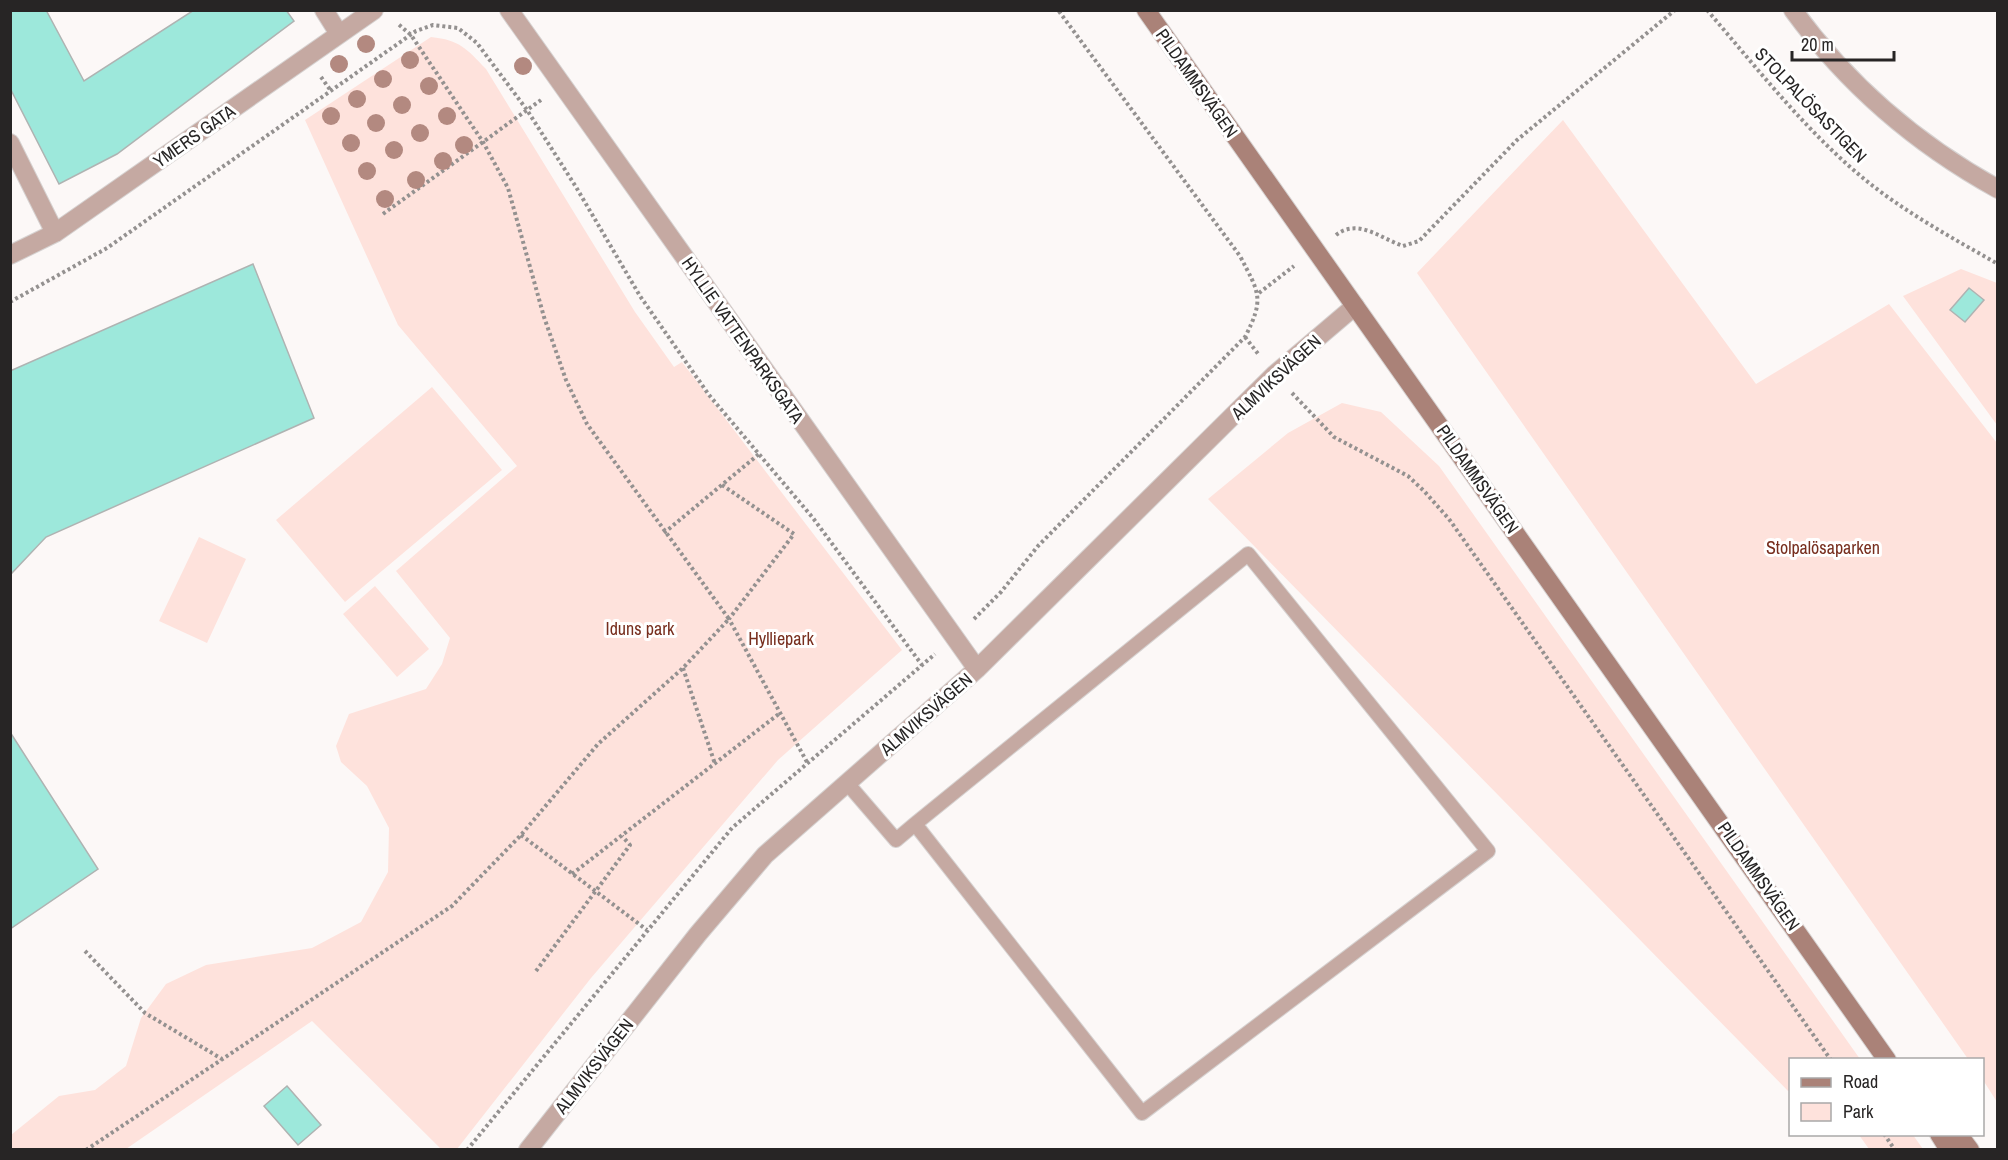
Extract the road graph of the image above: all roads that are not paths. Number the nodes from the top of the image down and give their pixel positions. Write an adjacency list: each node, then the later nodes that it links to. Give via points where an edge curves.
1 (324, 10): 6 (street)
2 (509, 10): 12 (street, HYLLIE VATTENPARKSGATA)
3 (1146, 10): 11 (main road, PILDAMMSVÄGEN)
4 (1792, 10): 8 (street, via 1862,90 1912,132)
5 (382, 14): 6 (street, YMERS GATA)
6 (339, 34): 9 (street, YMERS GATA)
7 (10, 143): 9 (street)
8 (1998, 189)
9 (55, 233): 10 (street, YMERS GATA)
10 (10, 255)
11 (1355, 306): 12 (street, ALMVIKSVÄGEN, via 1275,374); 15 (main road, PILDAMMSVÄGEN)
12 (977, 669): 13 (street, ALMVIKSVÄGEN)
13 (847, 783): 14 (lane, via 896,840); 20 (street, ALMVIKSVÄGEN, via 765,855)
14 (915, 824): 14 (lane, via 1248,554 1488,851 1142,1113)
15 (1810, 948): 16 (main road, PILDAMMSVÄGEN); 17 (main road, PILDAMMSVÄGEN)
16 (1886, 1058)
17 (1898, 1058)
18 (1940, 1136): 21 (main road)
19 (1960, 1136): 22 (main road)
20 (528, 1149)
21 (1949, 1149)
22 (1970, 1149)

